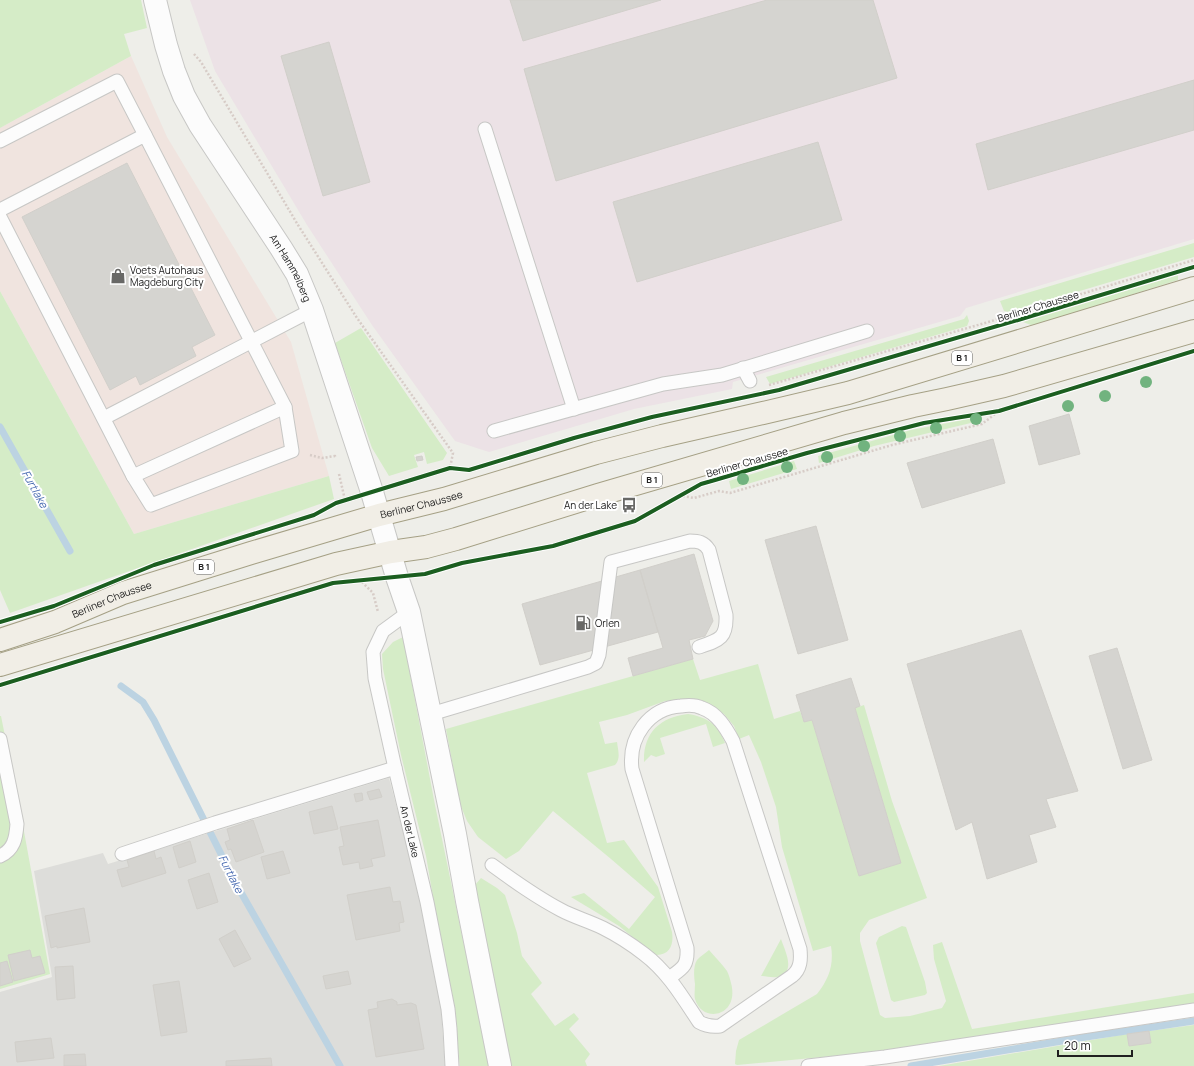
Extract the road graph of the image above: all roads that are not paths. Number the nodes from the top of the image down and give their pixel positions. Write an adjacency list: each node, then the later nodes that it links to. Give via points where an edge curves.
1 (155, 0): 8 (street, Am Hammelberg, via 174,71 184,96 200,125 297,274)
2 (485, 129): 15 (lane)
3 (145, 135): 4 (lane, via 117,81); 5 (lane); 11 (lane)
4 (0, 141)
5 (0, 210)
6 (0, 217): 16 (lane)
7 (1194, 288): 19 (main road, Berliner Chaussee / B 1, via 848,393 596,453)
8 (312, 310): 11 (lane); 19 (street, Am Hammelberg)
9 (866, 331): 12 (lane)
10 (1194, 331): 20 (main road, Berliner Chaussee / B 1, via 1004,386 844,423 456,539 426,547)
11 (252, 342): 14 (lane); 16 (lane)
12 (743, 368): 13 (lane); 15 (lane, via 722,375 663,384)
13 (750, 381)
14 (285, 407): 18 (lane); 18 (lane, via 292,451 151,505)
15 (574, 409): 17 (lane)
16 (104, 418): 18 (lane)
17 (494, 431)
18 (134, 476)
19 (379, 515): 20 (street, Am Hammelberg); 22 (main road, Berliner Chaussee / B 1, via 154,583 55,622)
20 (390, 552): 21 (street); 24 (main road, Berliner Chaussee / B 1, via 336,564)
21 (409, 612): 25 (street); 27 (lane, An der Lake, via 383,631 373,652 375,678)
22 (0, 640)
23 (699, 647): 25 (lane, via 721,637 725,631 726,615 709,550 701,542 690,541 611,562 596,663)
24 (0, 665)
25 (431, 714): 34 (street)
26 (0, 739): 29 (lane, via 17,834 12,847)
27 (395, 768): 28 (lane); 33 (lane, An der Lake, via 428,902 442,974 450,1029)
28 (122, 854)
29 (0, 856)
30 (492, 865): 31 (lane, via 551,905 614,933 644,954)
31 (669, 978): 31 (lane, via 700,1022 704,1025 720,1026 795,974 800,962 800,948 733,741 716,717 703,708 685,705 667,708 650,718 635,740 631,759 687,948 685,966)
32 (1194, 1010): 35 (lane, via 885,1057)
33 (452, 1066)
34 (500, 1066)
35 (808, 1066)

